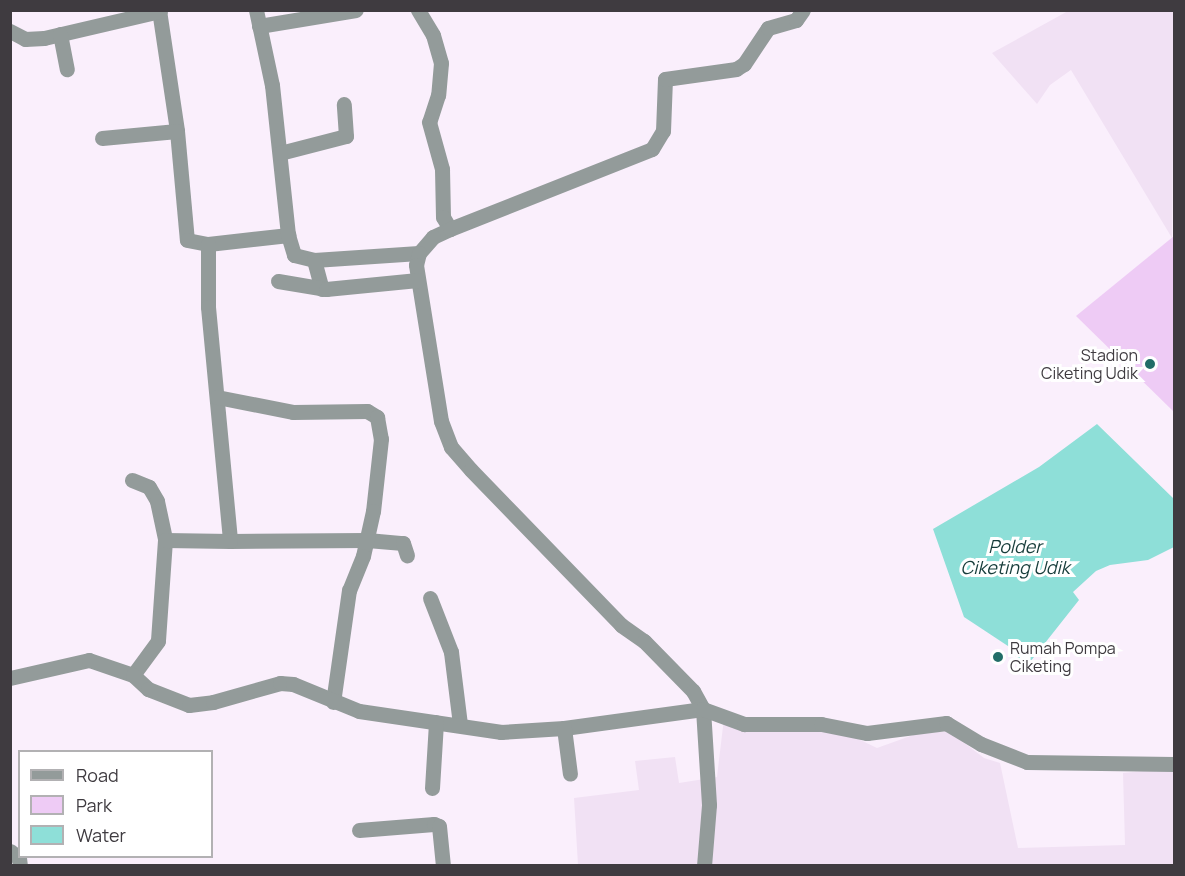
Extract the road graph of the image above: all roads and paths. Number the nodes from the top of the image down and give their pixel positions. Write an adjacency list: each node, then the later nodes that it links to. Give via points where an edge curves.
1 (256, 10): 6 (street)
2 (356, 10): 6 (street)
3 (418, 10): 14 (street, via 433,34 441,63 438,95 429,122 442,169 443,218)
4 (803, 10): 14 (street, via 796,20 768,28 744,64 736,69 664,79 663,131 652,149)
5 (160, 11): 8 (street); 11 (street)
6 (259, 26): 13 (street, via 272,85)
7 (10, 31): 8 (street, via 25,39)
8 (60, 34): 9 (street)
9 (67, 69)
10 (344, 104): 13 (street, via 346,136)
11 (177, 131): 12 (street); 16 (street, via 184,230 192,243)
12 (102, 138)
13 (280, 153): 15 (street)
14 (450, 229): 17 (street, via 434,237)
15 (288, 235): 16 (street); 18 (street, via 294,255)
16 (208, 244): 22 (street, via 208,307)
17 (419, 253): 18 (street); 20 (street)
18 (314, 260): 21 (street)
19 (278, 280): 21 (street)
20 (418, 280): 21 (street); 32 (street, via 437,404 451,447 621,625 679,674)
21 (322, 289)
22 (217, 397): 25 (street, via 293,412 374,413 381,439); 26 (street)
23 (132, 480): 24 (street, via 149,487 157,501)
24 (165, 540): 26 (street); 29 (street, via 158,641)
25 (367, 540): 26 (street); 27 (street, via 403,543); 31 (street, via 349,590)
26 (230, 541)
27 (407, 555)
28 (430, 598): 34 (street, via 451,652)
29 (133, 675): 30 (street, via 88,660); 31 (street, via 148,689 189,705 280,683 293,684)
30 (10, 678)
31 (333, 702): 33 (street, via 359,711)
32 (703, 709): 35 (street); 36 (street, via 744,724 821,724 867,733 946,723 981,744 1027,762); 41 (street, via 709,805)
33 (436, 722): 34 (street); 38 (street)
34 (460, 724): 35 (street, via 501,732)
35 (564, 728): 37 (street)
36 (1174, 764)
37 (570, 774)
38 (432, 788)
39 (359, 831): 40 (street, via 439,826)
40 (443, 866)
41 (704, 866)

